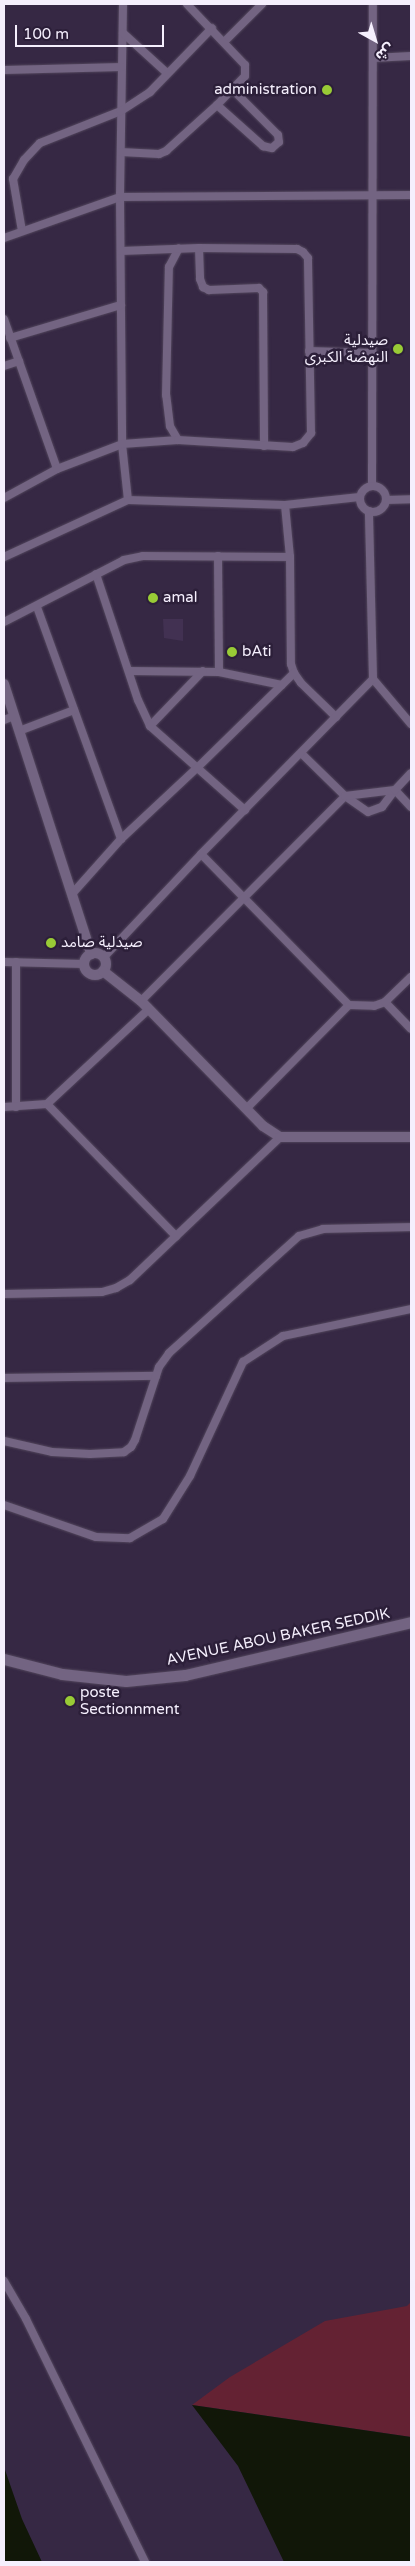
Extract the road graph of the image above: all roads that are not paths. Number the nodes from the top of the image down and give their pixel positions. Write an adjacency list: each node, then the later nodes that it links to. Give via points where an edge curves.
1 (123, 4): 6 (street)
2 (262, 4): 7 (street)
3 (373, 4): 9 (street)
4 (191, 5): 5 (street)
5 (212, 28): 7 (street); 12 (street)
6 (122, 33): 10 (street); 12 (street)
7 (224, 42): 13 (street, via 247,71)
8 (411, 56): 9 (street)
9 (373, 58): 17 (street)
10 (122, 67): 11 (street); 15 (street)
11 (4, 70)
12 (167, 73): 15 (street, via 150,92)
13 (233, 90): 14 (street); 14 (street, via 278,135 280,142 272,148 263,146)
14 (217, 105): 16 (street, via 166,151 159,154)
15 (122, 111): 16 (street); 20 (street, via 40,143 24,160 13,179)
16 (121, 152): 19 (street)
17 (373, 195): 18 (street); 19 (street); 29 (street)
18 (411, 195)
19 (120, 198): 20 (street); 24 (street)
20 (22, 231): 21 (street)
21 (4, 238)
22 (179, 248): 23 (street); 24 (street); 32 (street, via 169,267 166,395 170,426)
23 (199, 248): 28 (street, via 297,249 303,252 308,258); 34 (street, via 203,288 258,288 263,292)
24 (120, 251): 25 (street)
25 (121, 305): 27 (street); 33 (street)
26 (4, 318): 27 (street)
27 (10, 338): 30 (street)
28 (309, 351): 29 (street); 34 (street, via 311,433 299,446)
29 (373, 353): 36 (street)
30 (19, 361): 31 (street); 35 (street)
31 (4, 366)
32 (178, 440): 33 (street); 34 (street)
33 (122, 444): 35 (street); 40 (street)
34 (264, 446)
35 (57, 469): 38 (street)
36 (372, 485): 37 (street, via 364,489); 41 (street, via 384,491)
37 (360, 497): 42 (street); 43 (street, via 362,506)
38 (4, 498)
39 (411, 499): 41 (street)
40 (128, 500): 42 (street); 45 (street)
41 (386, 500): 43 (street, via 382,508)
42 (285, 505): 46 (street)
43 (369, 511): 54 (street)
44 (218, 556): 46 (street); 47 (street, via 143,556 124,560); 52 (street)
45 (4, 557)
46 (290, 557): 53 (street, via 291,664)
47 (96, 574): 48 (street); 50 (street)
48 (37, 607): 49 (street); 57 (street)
49 (4, 622)
50 (129, 671): 51 (street); 62 (street)
51 (203, 671): 52 (street); 62 (street)
52 (220, 672): 56 (street)
53 (294, 673): 56 (street); 59 (street)
54 (373, 679): 59 (street); 61 (street)
55 (4, 684): 58 (street)
56 (282, 686): 65 (street)
57 (74, 710): 63 (street); 71 (street)
58 (14, 716): 60 (street); 63 (street)
59 (336, 717): 64 (street)
60 (4, 720)
61 (411, 724)
62 (150, 726): 65 (street)
63 (19, 732): 73 (street)
64 (301, 753): 68 (street); 70 (street)
65 (198, 768): 70 (street); 71 (street)
66 (411, 773): 67 (street)
67 (395, 790): 68 (street); 68 (street, via 382,806 368,812); 69 (street)
68 (345, 796): 74 (street)
69 (411, 807)
70 (244, 810): 72 (street)
71 (121, 839): 73 (street)
72 (201, 854): 74 (street); 76 (street)
73 (72, 894): 75 (street)
74 (243, 896): 82 (street); 84 (street)
75 (91, 954): 76 (street, via 98,953); 79 (street)
76 (104, 957): 80 (street)
77 (4, 962): 78 (street)
78 (16, 962): 79 (street); 89 (street)
79 (84, 964): 80 (street, via 90,973 97,975)
80 (104, 971): 82 (street)
81 (411, 977): 83 (street)
82 (141, 1001): 85 (street)
83 (385, 1002): 84 (street, via 374,1006); 86 (street)
84 (349, 1005): 90 (street)
85 (149, 1009): 87 (street); 90 (street)
86 (411, 1029)
87 (47, 1104): 89 (street); 94 (street)
88 (4, 1107): 89 (street)
89 (16, 1107)
90 (246, 1109): 91 (street)
91 (280, 1137): 92 (street); 94 (street)
92 (411, 1137)
93 (411, 1227): 97 (street, via 323,1229 299,1236 169,1353)
94 (176, 1236): 95 (street, via 130,1280 116,1288 102,1292)
95 (4, 1294)
96 (411, 1309): 100 (street, via 283,1336 243,1362 190,1476 163,1519 130,1538 96,1537)
97 (156, 1376): 98 (street); 99 (street, via 135,1440 124,1452 52,1452)
98 (4, 1378)
99 (4, 1441)
100 (4, 1505)
101 (411, 1622): 102 (main road, AVENUE ABOU BAKER SEDDIK, via 185,1675 126,1681 62,1674)
102 (4, 1659)
103 (4, 2282): 104 (street, via 36,2338)
104 (145, 2562)

